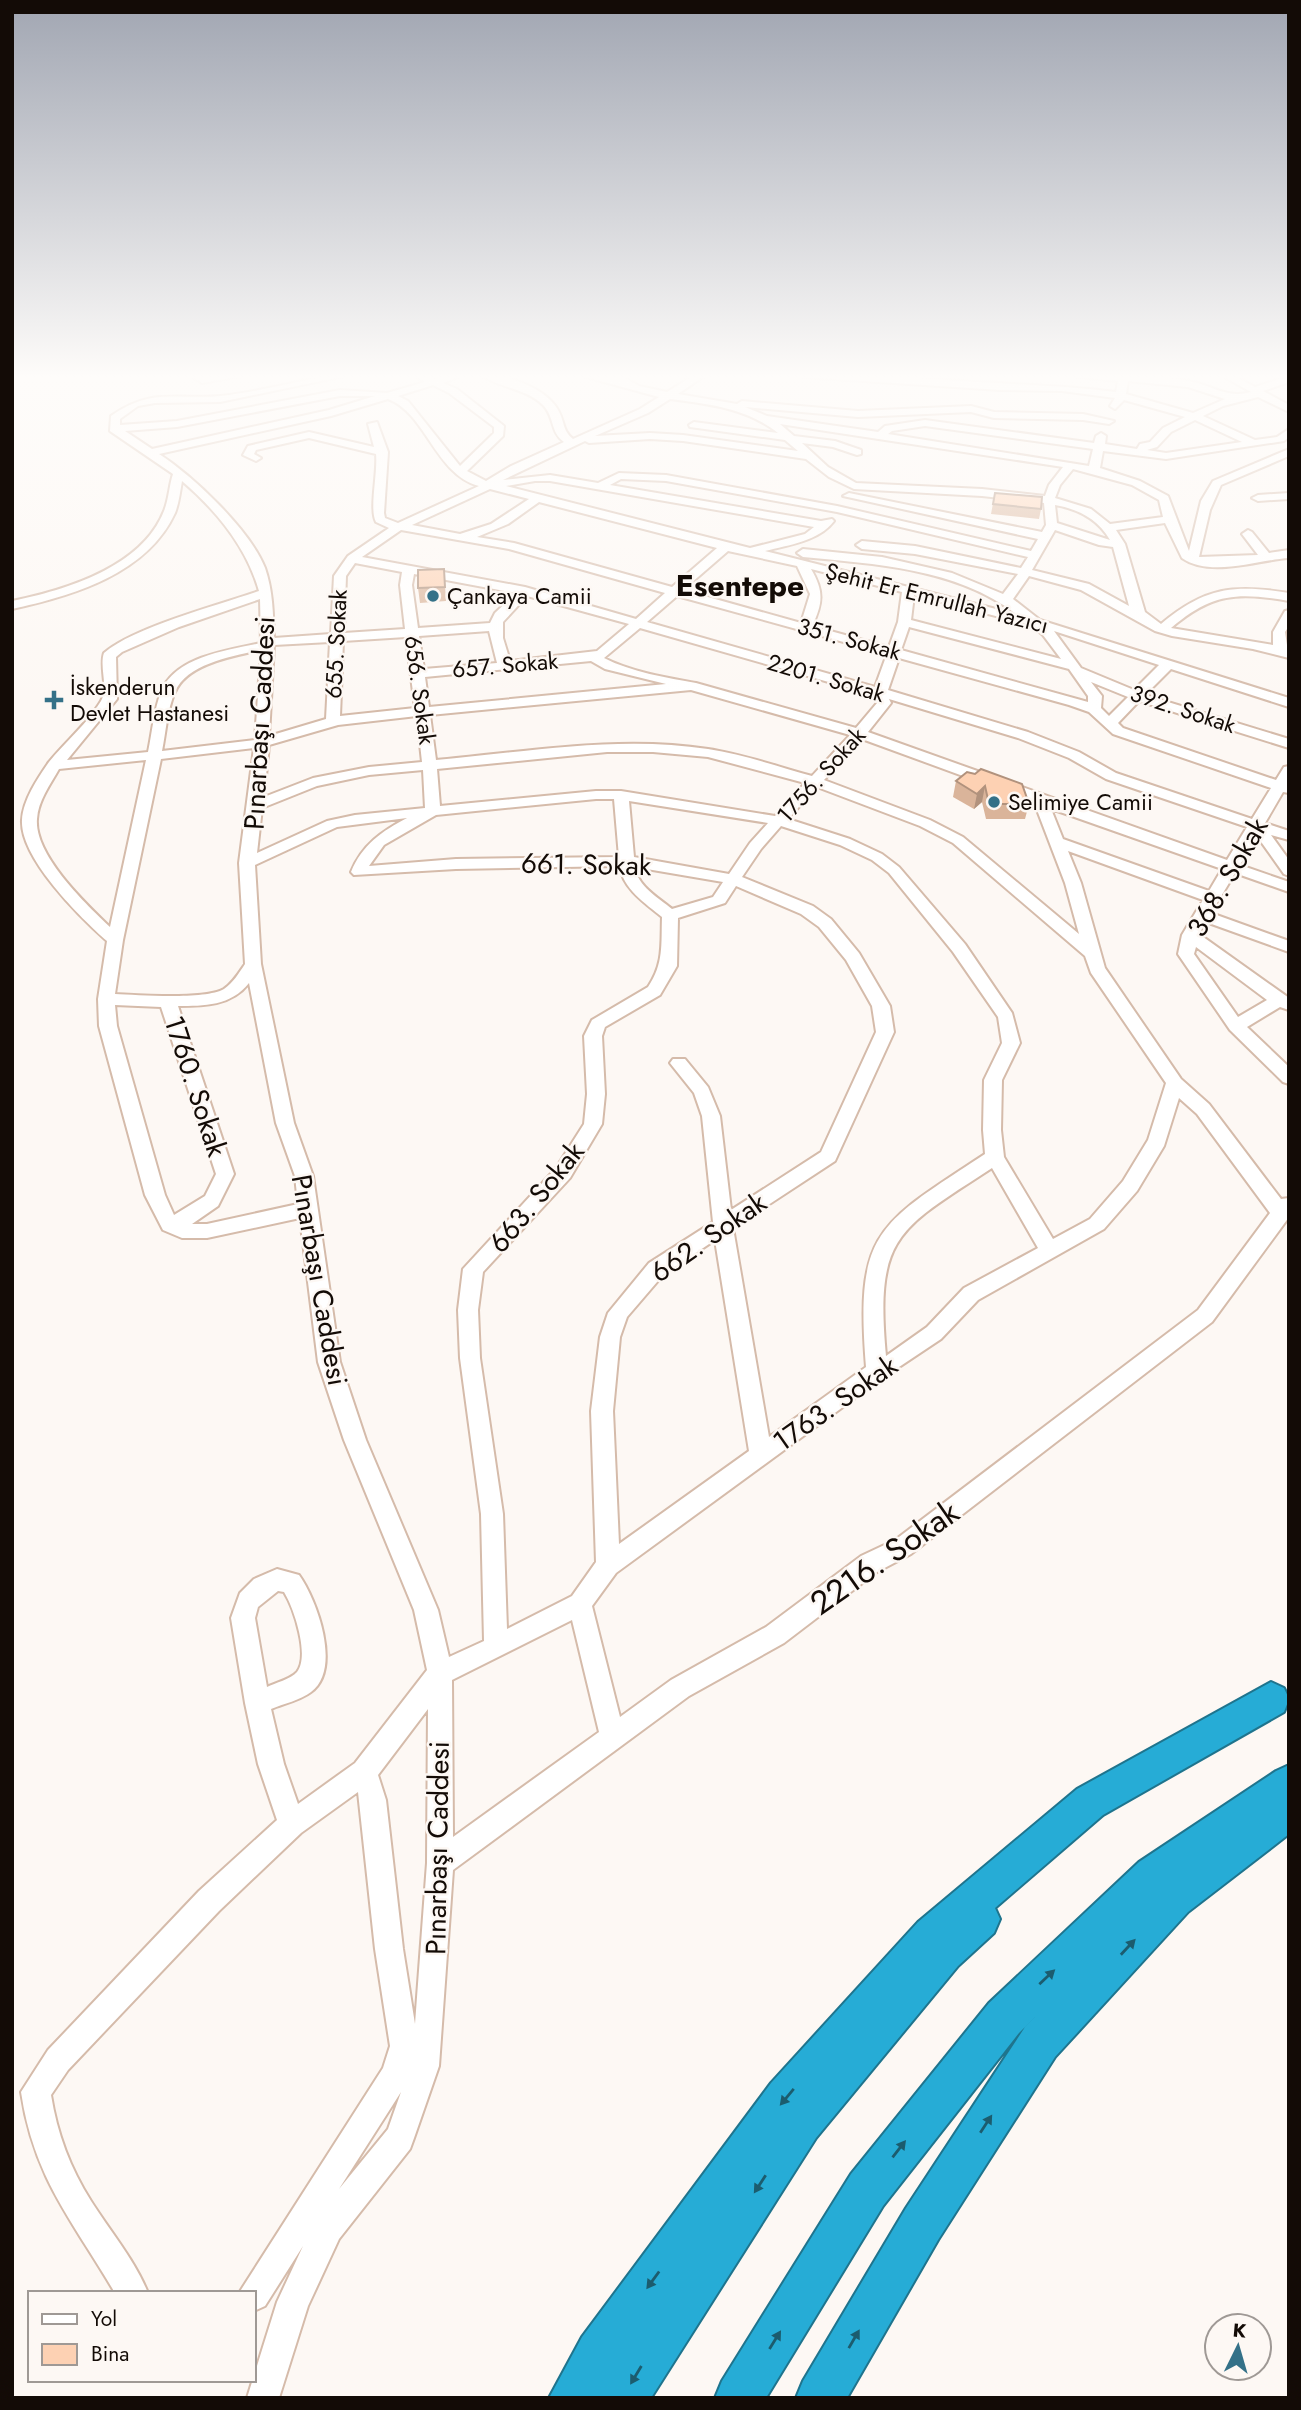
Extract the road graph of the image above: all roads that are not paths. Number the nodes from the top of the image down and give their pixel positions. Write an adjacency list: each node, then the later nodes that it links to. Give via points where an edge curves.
1 (175, 486): 45 (street, via 170,510 136,554 83,585)
2 (194, 486): 42 (street, Pınarbaşı Caddesi, via 239,536 258,566)
3 (382, 486): 21 (street, via 380,520)
4 (487, 486): 21 (street, 655. Sokak)
5 (497, 486): 13 (street, Şehit Er Emrullah Yazıcı)
6 (601, 486): 19 (street)
7 (713, 486): 17 (street)
8 (847, 486): 12 (street)
9 (1053, 486): 16 (street)
10 (1142, 486): 18 (street, via 1164,498)
11 (1214, 486): 35 (street, via 1203,511)
12 (852, 491): 16 (street, via 961,490); 17 (street); 24 (street)
13 (539, 496): 25 (street, via 480,534); 28 (street, Şehit Er Emrullah Yazıcı)
14 (1289, 496): 15 (street)
15 (1258, 498)
16 (1048, 500): 20 (street); 22 (street, via 1087,511)
17 (837, 509): 19 (street); 32 (street)
18 (1170, 520): 22 (street); 35 (street, via 1186,555)
19 (825, 525): 29 (street, via 809,536)
20 (1052, 525): 24 (street); 26 (street)
21 (396, 528): 25 (street, 351. Sokak); 34 (street, 655. Sokak)
22 (1107, 528): 26 (street)
23 (1248, 534): 33 (street)
24 (1043, 536): 32 (street)
25 (458, 537): 39 (street, 351. Sokak, via 510,546)
26 (1119, 544): 47 (street, via 1131,598)
27 (862, 545): 38 (street, via 915,550)
28 (726, 547): 30 (street, Şehit Er Emrullah Yazıcı); 39 (street)
29 (769, 547): 30 (street); 44 (street, via 882,561 948,576)
30 (749, 551): 36 (street, Şehit Er Emrullah Yazıcı)
31 (1289, 554): 33 (street)
32 (1034, 555): 38 (street)
33 (1266, 557): 35 (street)
34 (352, 559): 37 (street, 2201. Sokak); 55 (street, 655. Sokak, via 340,576)
35 (1193, 559)
36 (801, 563): 40 (street, Şehit Er Emrullah Yazıcı); 51 (street, via 818,601)
37 (409, 569): 41 (street, 2201. Sokak); 53 (street, 656. Sokak, via 405,579)
38 (1024, 572): 44 (street); 47 (street, via 1084,587)
39 (674, 591): 48 (street); 51 (street, 351. Sokak)
40 (908, 591): 49 (street, 1756. Sokak); 50 (street, Şehit Er Emrullah Yazıcı)
41 (526, 592): 48 (street, 2201. Sokak); 52 (street, via 499,614)
42 (266, 593): 56 (street, Pınarbaşı Caddesi); 76 (street, via 117,649 109,656 110,699)
43 (1289, 597): 57 (street, via 1218,592 1186,609)
44 (1005, 599): 50 (street)
45 (12, 605)
46 (1289, 614): 54 (street)
47 (1142, 618): 57 (street)
48 (638, 622): 60 (street); 65 (street, 2201. Sokak)
49 (904, 622): 58 (street, 1756. Sokak); 62 (street, 392. Sokak)
50 (1036, 622): 57 (street, Şehit Er Emrullah Yazıcı); 62 (street)
51 (806, 626): 58 (street, 351. Sokak)
52 (494, 627): 53 (street); 61 (street)
53 (411, 633): 55 (street); 63 (street, 656. Sokak)
54 (1284, 633): 59 (street)
55 (337, 638): 56 (street); 70 (street, 655. Sokak)
56 (268, 643): 73 (street, Pınarbaşı Caddesi); 75 (street, via 194,667 174,680)
57 (1164, 646): 59 (street); 66 (street); 67 (street, Şehit Er Emrullah Yazıcı)
58 (895, 651): 65 (street, 1756. Sokak); 68 (street, 351. Sokak)
59 (1286, 653)
60 (593, 657): 61 (street, 657. Sokak); 64 (street, 657. Sokak, via 610,666)
61 (504, 664): 63 (street, 657. Sokak)
62 (1077, 669): 66 (street, 392. Sokak); 68 (street, via 1095,696)
63 (417, 674): 69 (street, 656. Sokak)
64 (691, 686): 69 (street); 72 (street, 657. Sokak)
65 (880, 693): 72 (street, 1756. Sokak, via 884,703); 86 (street, 2201. Sokak, via 1023,735 1111,776)
66 (1136, 696): 71 (street); 74 (street, 392. Sokak)
67 (1289, 703)
68 (1094, 709): 71 (street, 351. Sokak)
69 (422, 710): 70 (street); 77 (street, 656. Sokak)
70 (332, 721): 73 (street)
71 (1109, 724): 80 (street, 351. Sokak, via 1158,746)
72 (859, 733): 79 (street, 1756. Sokak); 82 (street, 657. Sokak)
73 (262, 743): 75 (street); 83 (street, Pınarbaşı Caddesi)
74 (1289, 744)
75 (152, 754): 76 (street); 99 (street)
76 (54, 766): 99 (street, via 34,798 29,823 35,848 94,923)
77 (430, 766): 79 (street, via 607,748 653,748 709,753); 83 (street, via 313,782); 84 (street, 656. Sokak)
78 (1289, 770): 80 (street, 368. Sokak)
79 (814, 781): 85 (street, 1756. Sokak); 101 (street, via 914,818 958,840)
80 (1284, 787): 86 (street, 368. Sokak)
81 (621, 795): 84 (street); 85 (street); 89 (street)
82 (1040, 800): 88 (street); 91 (street, 657. Sokak)
83 (256, 806): 90 (street, Pınarbaşı Caddesi)
84 (433, 811): 89 (street, 661. Sokak, via 382,838 363,858 359,872 456,864); 90 (street, via 332,824)
85 (780, 821): 93 (street, 1756. Sokak, via 755,846); 111 (street, via 845,842 894,870 959,948 1006,1017 1011,1043 993,1080)
86 (1257, 826): 87 (street, 2201. Sokak); 91 (street, 368. Sokak); 92 (street)
87 (1289, 836)
88 (1056, 842): 95 (street); 101 (street)
89 (628, 860): 93 (street, 661. Sokak); 96 (street, via 628,873 642,893)
90 (247, 863): 102 (street, Pınarbaşı Caddesi)
91 (1231, 867): 94 (street, 657. Sokak); 95 (street, 368. Sokak)
92 (1289, 871)
93 (733, 879): 96 (street, 1756. Sokak, via 719,900); 106 (street, 661. Sokak, via 807,910 825,923 866,979 881,1006)
94 (1289, 887)
95 (1213, 898): 97 (street, 368. Sokak)
96 (670, 915): 121 (street, 663. Sokak, via 669,966 660,982 654,991 598,1024 593,1035 596,1094 593,1124 587,1135 563,1173 473,1269 469,1334 492,1514)
97 (1203, 915): 98 (street, 368. Sokak); 100 (street)
98 (1190, 935): 105 (street); 107 (street, 368. Sokak, via 1186,954)
99 (115, 940): 103 (street)
100 (1289, 947)
101 (1092, 954): 110 (street, via 1097,969)
102 (253, 964): 104 (street, via 226,995); 113 (street, Pınarbaşı Caddesi, via 285,1123 304,1176)
103 (106, 999): 104 (street); 114 (street, via 114,1057 155,1195)
104 (168, 1001): 114 (street, 1760. Sokak, via 225,1174 220,1192 204,1209)
105 (1284, 1002): 107 (street)
106 (884, 1024): 115 (street, 662. Sokak, via 885,1032 828,1156)
107 (1236, 1026): 109 (street, 368. Sokak)
108 (679, 1063): 115 (street, via 702,1091 711,1116)
109 (1289, 1078)
110 (1175, 1083): 112 (street, via 1203,1109); 116 (street, 1763. Sokak, via 1157,1141 1130,1186 1097,1224)
111 (995, 1157): 116 (street); 117 (street, via 904,1219 885,1242 873,1300)
112 (1285, 1208): 125 (street, 2216. Sokak, via 1205,1315 903,1547 869,1564 775,1635 680,1688)
113 (308, 1209): 114 (street, via 207,1231 182,1231); 122 (street, Pınarbaşı Caddesi, via 329,1362 355,1440 426,1610)
114 (170, 1225)
115 (723, 1226): 118 (street); 119 (street, 662. Sokak, via 656,1269 618,1312 610,1337 601,1411)
116 (1049, 1250): 117 (street, 1763. Sokak, via 971,1294 934,1333)
117 (877, 1371): 118 (street, 1763. Sokak)
118 (761, 1455): 119 (street, 1763. Sokak)
119 (608, 1565): 120 (street, 1763. Sokak)
120 (580, 1604): 121 (street, 1763. Sokak); 125 (street)
121 (496, 1648): 122 (street, 1763. Sokak)
122 (440, 1673): 126 (street); 130 (street, Pınarbaşı Caddesi)
123 (1280, 1696): 134 (highway, one-way to 134, via 1090,1802 932,1936 786,2098 599,2354); 135 (highway, one-way to 135, via 1099,1812 944,1952 800,2123)
124 (257, 1703): 124 (street, via 304,1683 313,1667 312,1633 291,1583 277,1580 262,1587 248,1601 243,1618); 129 (street)
125 (613, 1739): 130 (street, 2216. Sokak)
126 (365, 1772): 129 (street); 132 (street, via 373,1800 404,2046 395,2075)
127 (1289, 1784): 136 (highway, one-way to 127, via 867,2190 1004,2018 1153,1877)
128 (1289, 1811): 137 (highway, one-way to 128, via 922,2224 1040,2042 1174,1898)
129 (292, 1824): 131 (street, via 152,1960 58,2060 36,2092 39,2122 65,2187)
130 (440, 1863): 133 (street, Pınarbaşı Caddesi, via 425,2066 399,2138 328,2228 293,2302)
131 (131, 2291)
132 (256, 2292)
133 (263, 2398)
134 (573, 2398)
135 (623, 2398)
136 (739, 2398)
137 (820, 2398)

